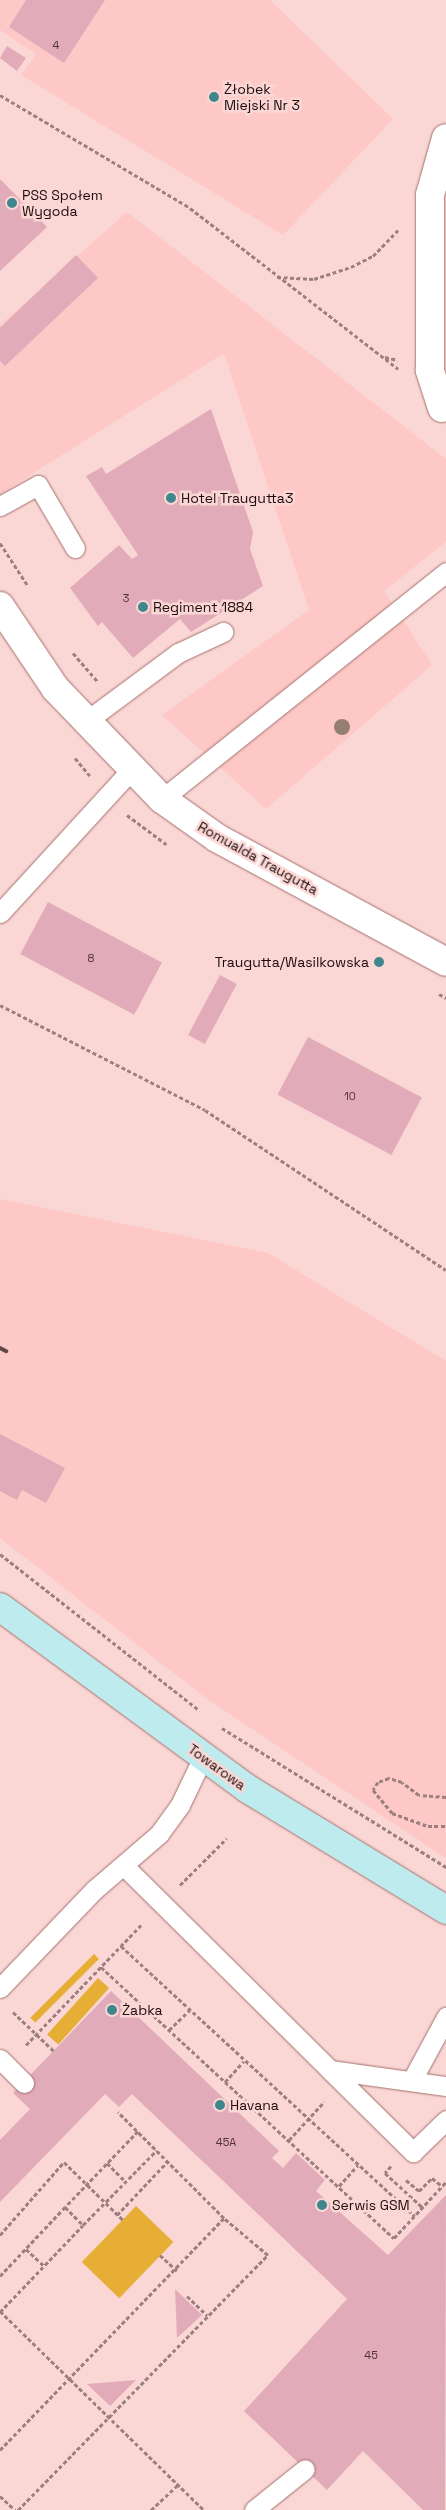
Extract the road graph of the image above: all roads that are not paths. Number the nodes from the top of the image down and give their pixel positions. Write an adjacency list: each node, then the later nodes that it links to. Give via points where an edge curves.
1 (446, 138): 2 (street, via 430,195 430,370)
2 (444, 410)
3 (0, 506): 4 (lane, via 38,485)
4 (75, 548)
5 (446, 572): 10 (lane)
6 (0, 606): 8 (street, Romualda Traugutta, via 55,688)
7 (223, 632): 8 (lane, via 178,653)
8 (85, 722): 9 (street, Romualda Traugutta)
9 (132, 770): 10 (street, Romualda Traugutta); 11 (lane)
10 (162, 799): 12 (street, Romualda Traugutta, via 217,838)
11 (0, 913)
12 (446, 962)
13 (0, 1607): 14 (main road, Towarowa)
14 (203, 1757): 15 (lane, via 164,1827); 16 (main road, Towarowa, via 248,1789)
15 (125, 1867): 17 (lane, via 94,1890); 20 (lane)
16 (446, 1910)
17 (3, 1997)
18 (446, 2017): 21 (lane)
19 (3, 2062): 22 (lane)
20 (336, 2076): 21 (lane); 24 (lane, via 413,2152)
21 (412, 2080): 23 (lane)
22 (24, 2083)
23 (446, 2086)
24 (446, 2120)
25 (304, 2469): 26 (lane)
26 (254, 2510)

